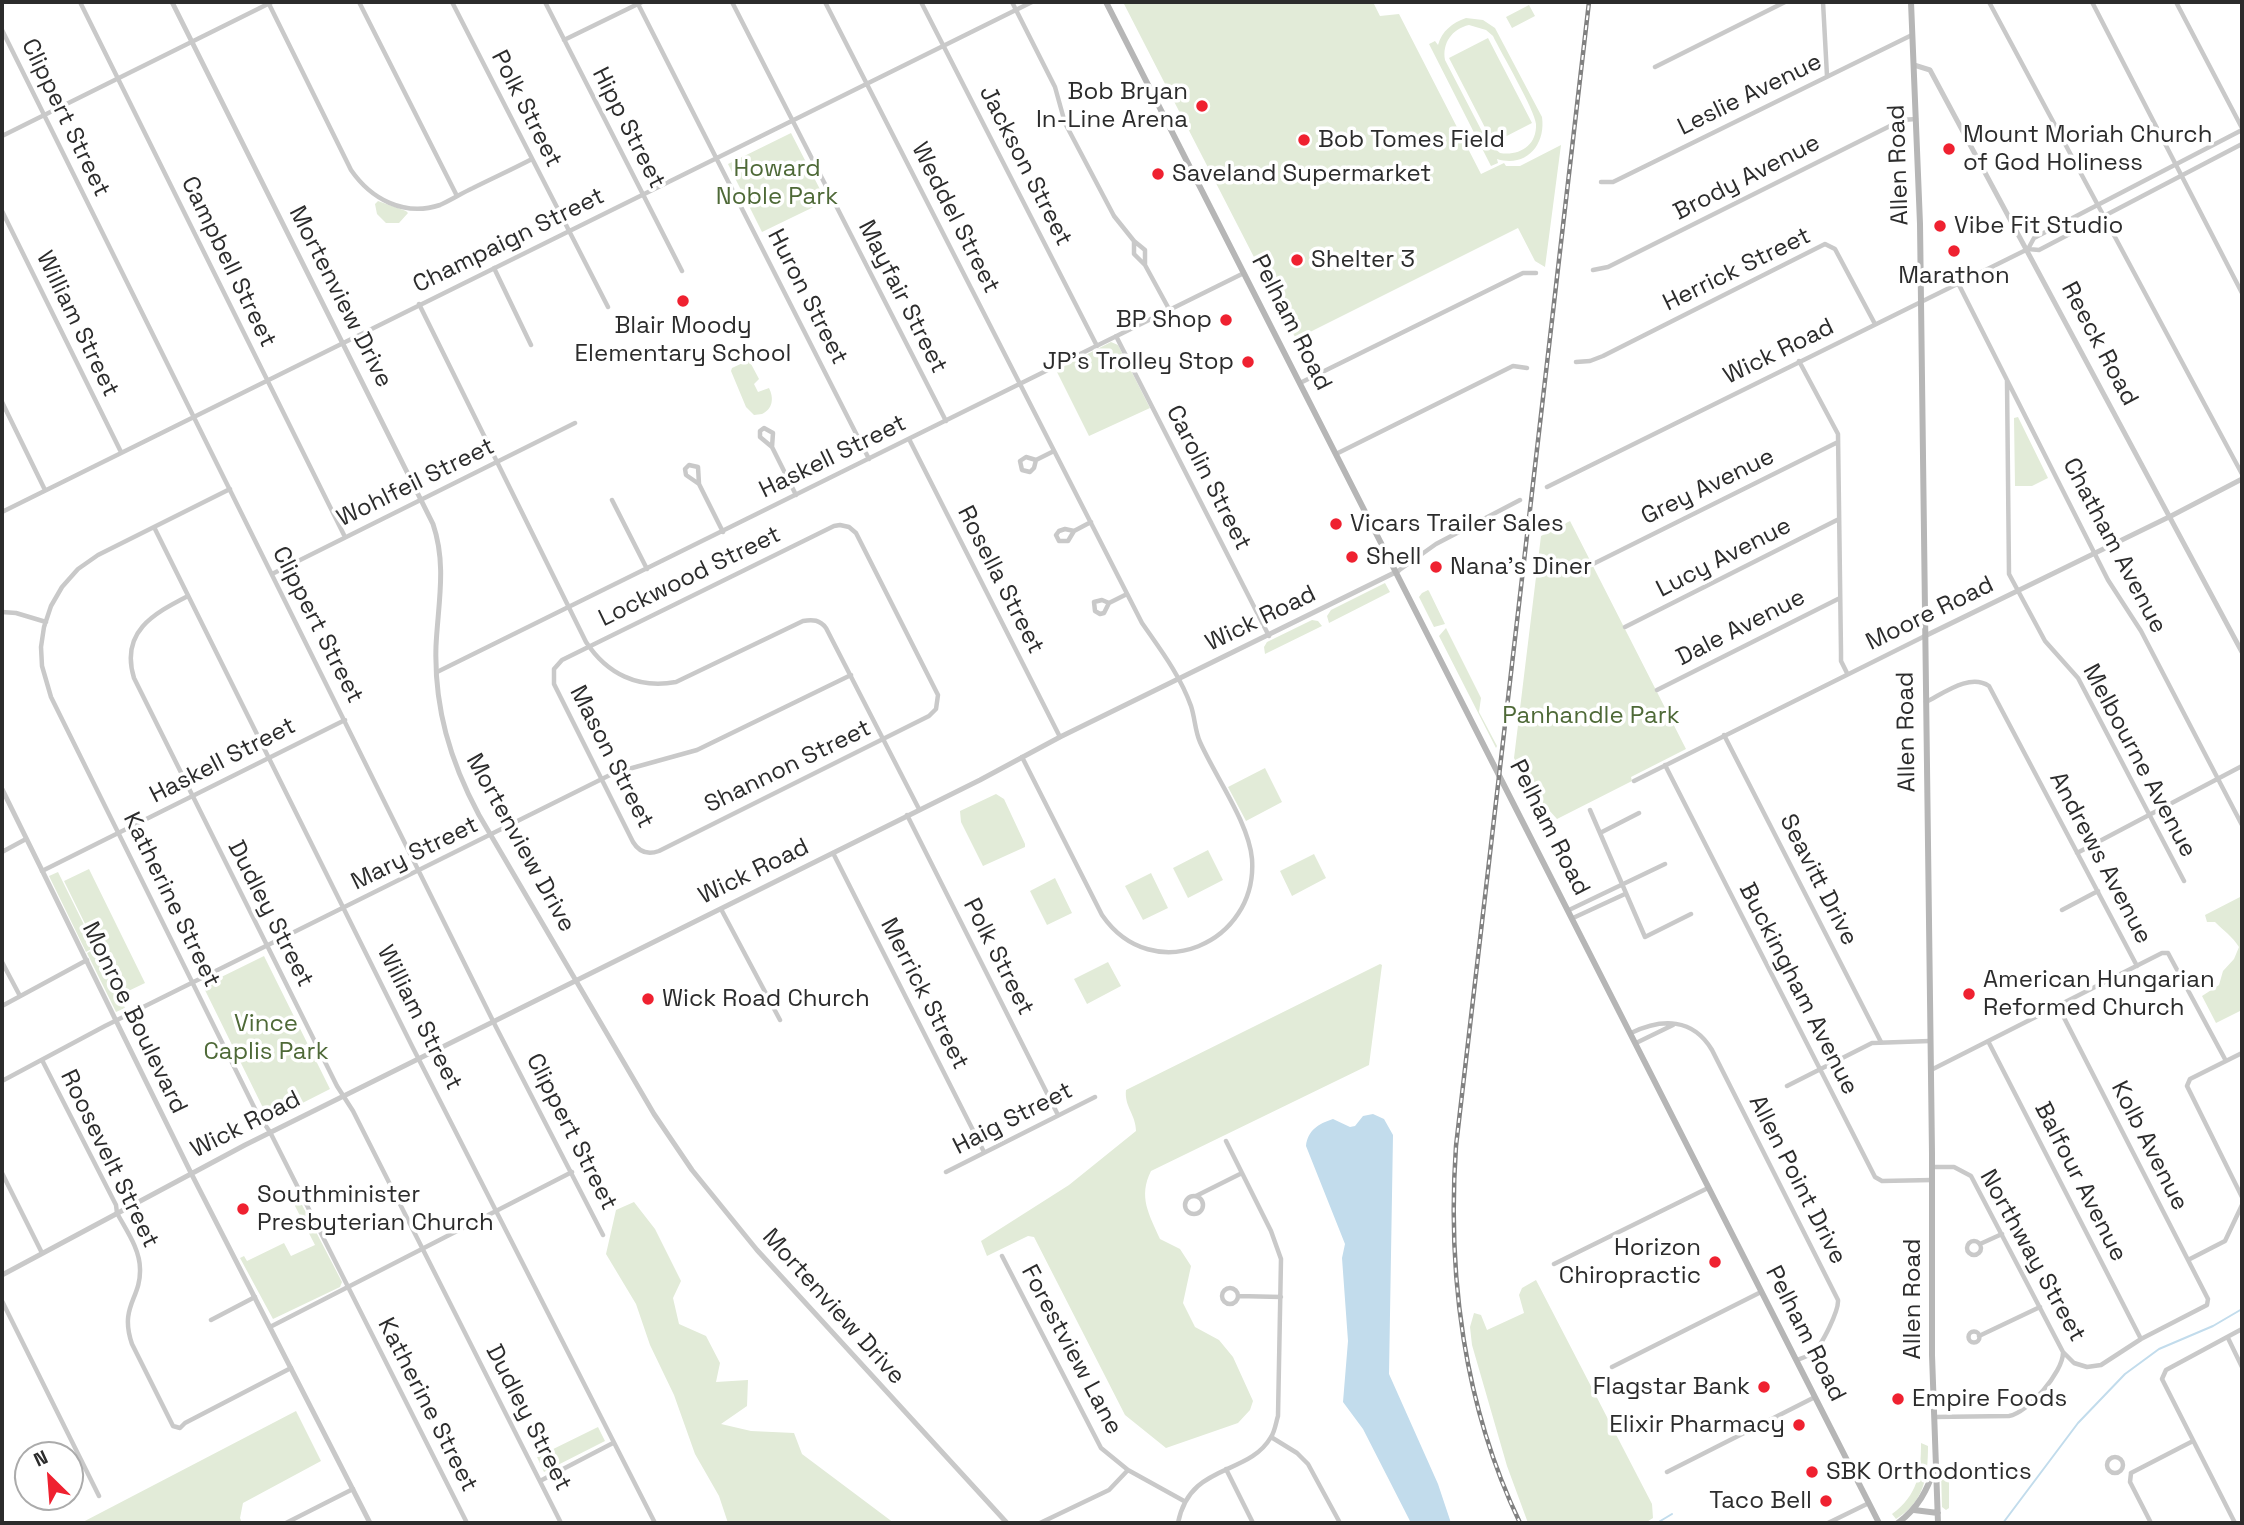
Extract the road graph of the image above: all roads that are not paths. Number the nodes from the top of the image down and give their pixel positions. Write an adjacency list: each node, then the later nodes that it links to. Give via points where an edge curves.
1 (79, 2): 29 (street, Campbell Street)
2 (172, 2): 24 (street, Mortenview Drive)
3 (269, 2): 24 (street); 43 (street, via 365,188 408,208 430,207)
4 (359, 2): 43 (street)
5 (452, 2): 38 (street, Polk Street)
6 (545, 2): 23 (street, Hipp Street)
7 (639, 2): 23 (street); 37 (street, Huron Street)
8 (732, 2): 33 (street, Mayfair Street)
9 (825, 2): 30 (street, Weddel Street)
10 (921, 2): 25 (street, Jackson Street)
11 (1012, 2): 20 (street)
12 (1032, 2): 20 (street, Champaign Street)
13 (1106, 2): 54 (main road, Pelham Road)
14 (1785, 2): 27 (street)
15 (1823, 2): 28 (street)
16 (1911, 2): 22 (main road, Allen Road)
17 (1989, 2): 44 (street)
18 (2092, 2): 39 (street)
19 (2176, 2): 34 (street)
20 (1016, 9): 25 (street, Champaign Street); 48 (street, via 1055,87 1066,123 1114,216)
21 (2, 30): 31 (street, Clippert Street)
22 (1913, 35): 26 (main road, Allen Road); 28 (street, Leslie Avenue)
23 (564, 40): 42 (street, Hipp Street)
24 (192, 41): 29 (street); 64 (street, Mortenview Drive)
25 (944, 45): 30 (street, Champaign Street); 66 (street, Jackson Street)
26 (1914, 65): 32 (main road, Allen Road); 49 (street, Reeck Road, via 1930,70)
27 (1655, 67)
28 (1826, 76): 41 (street, Leslie Avenue, via 1613,182)
29 (118, 79): 31 (street); 71 (street, Campbell Street)
30 (867, 83): 33 (street, Champaign Street); 73 (street, Weddel Street)
31 (44, 115): 35 (street); 75 (street, Clippert Street)
32 (1916, 119): 52 (street, Brody Avenue, via 1902,120 1608,267); 58 (main road, Allen Road)
33 (792, 120): 37 (street, Champaign Street); 76 (street, Mayfair Street)
34 (2242, 129): 39 (street, Wick Road)
35 (2, 136)
36 (2242, 144): 40 (street, Wick Road)
37 (716, 158): 42 (street, Champaign Street); 84 (street, Huron Street)
38 (532, 159): 43 (street); 47 (street, Polk Street)
39 (2176, 164): 40 (street); 44 (street, Wick Road)
40 (2182, 176): 46 (street, Wick Road); 57 (street)
41 (1601, 182)
42 (642, 195): 47 (street, Champaign Street); 53 (street, Hipp Street)
43 (457, 196)
44 (2098, 204): 46 (street); 49 (street, Wick Road, via 2034,238)
45 (2, 211): 82 (street, William Street)
46 (2104, 215): 49 (street, Wick Road, via 2039,250); 87 (street)
47 (568, 231): 51 (street, Champaign Street); 60 (street, Polk Street)
48 (1135, 241): 50 (street, via 1145,250); 50 (street, via 1134,254)
49 (2028, 249): 56 (street, Wick Road); 97 (street, Reeck Road)
50 (1145, 265): 61 (street)
51 (494, 268): 59 (street, Champaign Street); 65 (street)
52 (1593, 270)
53 (682, 271)
54 (1244, 273): 61 (street, Haskell Street); 72 (main road, Pelham Road)
55 (1536, 273): 72 (street, via 1523,273)
56 (1958, 283): 58 (street, Wick Road); 70 (street, Chatham Avenue)
57 (2242, 293)
58 (1921, 301): 62 (street, Wick Road); 119 (main road, Allen Road)
59 (419, 304): 64 (street, Champaign Street); 86 (street)
60 (608, 307)
61 (1169, 309): 63 (street, Haskell Street)
62 (1875, 324): 67 (street, Wick Road); 68 (street, Herrick Street, via 1835,249 1825,244 1603,356)
63 (1116, 336): 66 (street, Haskell Street); 118 (street, Carolin Street)
64 (343, 343): 71 (street, Champaign Street); 94 (street, Mortenview Drive)
65 (531, 345)
66 (1097, 346): 73 (street, Haskell Street)
67 (1799, 361): 79 (street); 89 (street, Wick Road)
68 (1576, 362)
69 (1527, 368): 83 (street, via 1513,366)
70 (2007, 380): 104 (street, Chatham Avenue); 109 (street, Melbourne Avenue, via 2009,573)
71 (267, 381): 75 (street, Champaign Street); 103 (street, Campbell Street)
72 (1300, 383): 83 (main road, Pelham Road)
73 (1020, 384): 76 (street, Haskell Street); 81 (street, Weddel Street)
74 (2, 402): 91 (street)
75 (193, 417): 82 (street, Champaign Street); 90 (street, Clippert Street)
76 (946, 421): 78 (street, Haskell Street)
77 (575, 423): 86 (street, Wohlfeil Street)
78 (909, 439): 84 (street, Haskell Street); 132 (street, Rosella Street)
79 (1838, 442): 98 (street); 105 (street, Grey Avenue)
80 (772, 447): 92 (street)
81 (1054, 451): 85 (street); 99 (street, Weddel Street)
82 (121, 452): 91 (street, Champaign Street)
83 (1336, 454): 107 (main road, Pelham Road)
84 (869, 459): 92 (street, Haskell Street)
85 (1036, 460)
86 (498, 461): 94 (street, Wohlfeil Street); 114 (street)
87 (2242, 477): 97 (street, Moore Road)
88 (699, 484): 102 (street)
89 (1547, 487)
90 (230, 489): 100 (street); 108 (street, Clippert Street)
91 (45, 491): 96 (street, Champaign Street)
92 (796, 495): 102 (street, Haskell Street)
93 (1520, 499): 107 (street, Wick Road, via 1436,544)
94 (422, 500): 103 (street, Wohlfeil Street); 123 (street, Mortenview Drive, via 441,555)
95 (612, 500): 106 (street)
96 (2, 512)
97 (2171, 516): 104 (street, Moore Road); 121 (street, Reeck Road)
98 (1839, 519): 112 (street); 117 (street, Lucy Avenue)
99 (1091, 523): 101 (street); 110 (street, Weddel Street)
100 (154, 527): 111 (street, William Street); 116 (street, via 78,569 58,593)
101 (1073, 531)
102 (723, 532): 106 (street, Haskell Street)
103 (345, 537): 108 (street, Wohlfeil Street)
104 (2095, 554): 109 (street, Moore Road); 138 (street, Chatham Avenue)
105 (1593, 564)
106 (647, 569): 114 (street, Haskell Street)
107 (1398, 572): 118 (street, Wick Road); 166 (main road, Pelham Road)
108 (272, 574): 130 (street, Clippert Street)
109 (2018, 591): 119 (street, Moore Road); 146 (street, Melbourne Avenue, via 2045,641 2078,678)
110 (1127, 594): 113 (street); 126 (street, Weddel Street)
111 (188, 596): 135 (street, William Street); 142 (street, Dudley Street, via 144,623 134,641 131,662 136,684)
112 (1840, 598): 124 (street, via 1840,652); 127 (street, Dale Avenue)
113 (1109, 603)
114 (570, 608): 120 (street); 123 (street, Haskell Street)
115 (2, 612): 116 (street)
116 (46, 622): 150 (street, Katherine Street, via 41,647 47,685)
117 (1625, 627)
118 (1269, 636): 126 (street, Wick Road)
119 (1925, 636): 124 (street, Moore Road); 128 (main road, Allen Road)
120 (590, 647): 122 (street, Lockwood Street, via 562,660); 125 (street, via 623,677 667,684 803,621 816,621 826,628); 129 (street, Lockwood Street, via 834,526 848,526 856,533)
121 (2242, 652)
122 (554, 671): 139 (street, Mason Street, via 554,684)
123 (437, 672): 151 (street, Mortenview Drive, via 452,759)
124 (1847, 673): 131 (street, Moore Road)
125 (851, 675): 133 (street); 139 (street, Mary Street, via 697,750)
126 (1178, 680): 132 (street, Wick Road); 134 (street, Weddel Street, via 1199,740 1246,834 1252,857 1242,906 1207,942 1182,951 1157,952 1139,948 1114,931)
127 (1657, 690)
128 (1926, 702): 156 (street, Andrews Avenue, via 1970,681 1989,686); 184 (main road, Allen Road)
129 (939, 704): 133 (street, Shannon Street, via 929,716)
130 (345, 720): 135 (street, Haskell Street); 159 (street, Clippert Street)
131 (1724, 735): 136 (street, Moore Road); 186 (street, Seavitt Drive)
132 (1060, 737): 134 (street, Wick Road)
133 (884, 739): 143 (street); 154 (street, Shannon Street, via 659,851)
134 (1021, 757): 143 (street, Wick Road)
135 (269, 758): 142 (street, Haskell Street); 164 (street, William Street)
136 (1665, 765): 140 (street, Moore Road); 192 (street, Buckingham Avenue)
137 (2242, 766): 138 (street)
138 (2218, 779): 146 (street); 148 (street, Chatham Avenue)
139 (602, 780): 151 (street, Mary Street); 154 (street, Mason Street, via 633,842)
140 (1634, 781)
141 (2, 789): 152 (street, Monroe Boulevard)
142 (192, 797): 150 (street, Haskell Street); 170 (street, Dudley Street)
143 (919, 809): 147 (street, Wick Road)
144 (1590, 810): 149 (street)
145 (1639, 813): 149 (street)
146 (2149, 814): 156 (street); 160 (street, Melbourne Avenue)
147 (907, 815): 155 (street, Wick Road); 198 (street, Polk Street)
148 (2242, 825)
149 (1600, 833): 161 (street)
150 (118, 834): 158 (street, Haskell Street); 175 (street, Katherine Street)
151 (492, 836): 159 (street, Mary Street); 174 (street, Mortenview Drive)
152 (26, 839): 153 (street); 158 (street, Monroe Boulevard)
153 (2, 852)
154 (647, 852)
155 (832, 852): 165 (street, Wick Road); 201 (street, Merrick Street)
156 (2077, 853): 162 (street, Andrews Avenue)
157 (1665, 864): 161 (street)
158 (43, 871): 171 (street, Monroe Boulevard)
159 (420, 871): 164 (street, Mary Street); 181 (street, Clippert Street)
160 (2184, 881)
161 (1622, 885): 163 (street); 166 (street)
162 (2098, 891): 167 (street); 173 (street, Andrews Avenue)
163 (1625, 894): 168 (street, via 1645,937); 169 (street)
164 (344, 907): 170 (street, Mary Street); 189 (street, William Street)
165 (720, 908): 174 (street, Wick Road); 179 (street)
166 (1569, 910): 169 (main road, Pelham Road)
167 (2062, 910)
168 (1691, 914)
169 (1573, 918): 183 (main road, Pelham Road)
170 (267, 947): 175 (street, Mary Street); 196 (street, Dudley Street)
171 (87, 960): 176 (street); 180 (street, Monroe Boulevard)
172 (2, 962): 176 (street)
173 (2137, 966): 178 (street); 191 (street, Andrews Avenue, via 2168,953)
174 (576, 980): 181 (street, Wick Road); 266 (street, Mortenview Drive, via 654,1114 714,1199)
175 (193, 983): 180 (street, Mary Street); 199 (street, Katherine Street)
176 (20, 996): 177 (street)
177 (2, 1006)
178 (2058, 1006): 185 (street); 221 (street, Kolb Avenue)
179 (780, 1020)
180 (116, 1021): 190 (street, Mary Street); 206 (street, Monroe Boulevard)
181 (494, 1021): 189 (street, Wick Road); 203 (street, Clippert Street)
182 (1674, 1025): 183 (street, via 1652,1024); 187 (street); 239 (street, Allen Point Drive, via 1691,1027 1710,1046 1838,1300 1836,1313 1815,1351)
183 (1631, 1033): 187 (main road, Pelham Road)
184 (1930, 1041): 186 (street); 193 (main road, Allen Road)
185 (1988, 1041): 193 (street); 237 (street, Balfour Avenue)
186 (1881, 1042): 192 (street)
187 (1636, 1043): 209 (main road, Pelham Road)
188 (2242, 1053): 191 (street)
189 (419, 1058): 196 (street, Wick Road); 213 (street, William Street)
190 (42, 1060): 194 (street, Mary Street); 214 (street, Roosevelt Street)
191 (2225, 1061): 211 (street, via 2190,1079 2186,1086)
192 (1820, 1069): 195 (street); 208 (street, Buckingham Avenue, via 1877,1178)
193 (1930, 1070): 202 (main road, Allen Road)
194 (2, 1082)
195 (1787, 1086)
196 (344, 1095): 199 (street, Wick Road); 218 (street, Dudley Street)
197 (1095, 1097): 198 (street, Haig Street)
198 (1058, 1115): 201 (street, Haig Street)
199 (270, 1132): 206 (street, Wick Road); 224 (street, Katherine Street)
200 (1226, 1141): 207 (street)
201 (984, 1152): 204 (street, Haig Street)
202 (1932, 1167): 208 (main road, Allen Road); 215 (street, Northway Street, via 1954,1167 1971,1176)
203 (572, 1172): 213 (street); 216 (street, Clippert Street)
204 (946, 1172)
205 (2, 1173): 219 (street)
206 (191, 1173): 214 (street, Wick Road); 227 (street, Monroe Boulevard)
207 (1242, 1173): 210 (street); 228 (street, via 1277,1245)
208 (1932, 1180): 244 (main road, Allen Road)
209 (1709, 1187): 222 (street); 225 (main road, Pelham Road)
210 (1194, 1197)
211 (2242, 1197)
212 (2242, 1205): 221 (street, via 2225,1241)
213 (496, 1211): 218 (street); 247 (street, William Street)
214 (117, 1213): 219 (street, Wick Road); 242 (street, Roosevelt Street, via 140,1265 128,1312 130,1338 175,1428)
215 (2002, 1234): 217 (street); 231 (street, Northway Street)
216 (603, 1235)
217 (1980, 1244)
218 (422, 1249): 224 (street); 254 (street, Dudley Street)
219 (42, 1253): 223 (street, Wick Road)
220 (1002, 1256): 251 (street, Forestview Lane, via 1094,1438)
221 (2188, 1260): 230 (street, Kolb Avenue)
222 (1555, 1264)
223 (2, 1275)
224 (348, 1287): 233 (street); 263 (street, Katherine Street)
225 (1762, 1292): 239 (main road, Pelham Road); 240 (street)
226 (1238, 1296): 228 (street)
227 (255, 1297): 232 (street); 233 (street, Monroe Boulevard)
228 (1281, 1297): 245 (street, via 1279,1416)
229 (2, 1301): 256 (street)
230 (2207, 1303): 237 (street, Northway Street)
231 (2040, 1307): 235 (street); 238 (street, Northway Street)
232 (211, 1320)
233 (270, 1327): 242 (street, Monroe Boulevard)
234 (2242, 1329): 236 (street)
235 (1979, 1336)
236 (2228, 1338): 241 (street); 246 (street, via 2162,1375)
237 (2141, 1339): 238 (street, Northway Street, via 2096,1366 2074,1363)
238 (2063, 1352): 244 (street, via 2060,1367 2020,1413)
239 (1797, 1360): 243 (main road, Pelham Road)
240 (1612, 1367)
241 (2242, 1367)
242 (291, 1368): 255 (street, Monroe Boulevard)
243 (1816, 1397): 252 (street); 258 (main road, Pelham Road)
244 (1934, 1417): 248 (main road, Allen Road)
245 (1271, 1437): 249 (street, via 1254,1454); 270 (street, via 1307,1462)
246 (2193, 1441): 253 (street); 276 (street)
247 (614, 1443): 254 (street); 265 (street, William Street)
248 (1936, 1462): 259 (main road, Allen Road, via 1929,1486); 260 (main road, Allen Road)
249 (1226, 1469): 257 (street, via 1197,1486); 269 (street)
250 (2122, 1469): 253 (street)
251 (1128, 1470): 257 (street, Forestview Lane); 267 (street, via 1110,1490)
252 (1667, 1472)
253 (2131, 1473): 275 (street, via 2130,1482)
254 (540, 1481): 264 (street, Dudley Street)
255 (352, 1489): 261 (street); 262 (street, Monroe Boulevard)
256 (99, 1496)
257 (1184, 1501): 268 (street)
258 (1869, 1503): 271 (street); 272 (main road, Pelham Road)
259 (1914, 1510): 260 (main road); 273 (main road, Allen Road)
260 (1938, 1513): 274 (main road, Allen Road)
261 (286, 1523)
262 (370, 1523)
263 (467, 1523)
264 (561, 1523)
265 (655, 1523)
266 (1007, 1523)
267 (1040, 1523)
268 (1178, 1523)
269 (1253, 1523)
270 (1340, 1523)
271 (1828, 1523)
272 (1879, 1523)
273 (1898, 1523)
274 (1938, 1523)
275 (2151, 1523)
276 (2235, 1523)

